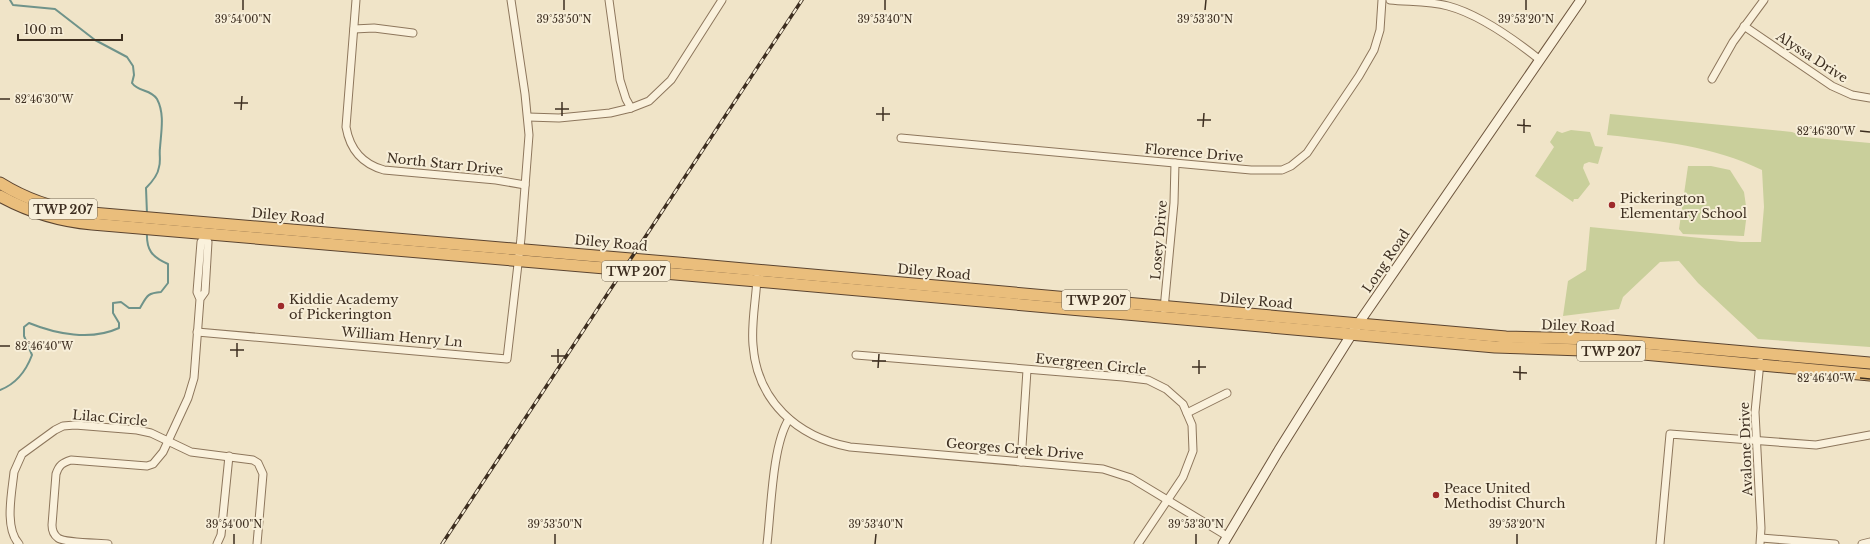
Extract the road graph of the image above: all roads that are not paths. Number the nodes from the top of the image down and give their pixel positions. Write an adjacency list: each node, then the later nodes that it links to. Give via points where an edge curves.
1 (356, 0): 10 (street, North Starr Drive)
2 (511, 0): 16 (street)
3 (609, 0): 15 (street, via 620,80)
4 (722, 0): 15 (street, via 671,80 649,101)
5 (1382, 0): 18 (street, Florence Drive, via 1380,30 1370,59 1300,160 1282,170 1272,171)
6 (1390, 0): 12 (street, via 1442,5 1462,10 1486,23)
7 (1581, 0): 12 (main road, Long Road)
8 (1764, 0): 9 (street)
9 (1744, 26): 13 (street, via 1721,60); 14 (street, Alyssa Drive, via 1832,86 1852,95)
10 (354, 29): 11 (street, via 374,28); 20 (street, North Starr Drive, via 346,127 352,147 360,158 384,170)
11 (413, 33)
12 (1540, 60): 27 (main road, Long Road)
13 (1712, 79)
14 (1870, 98)
15 (631, 108): 16 (street, via 610,113 559,118)
16 (528, 117): 20 (street)
17 (901, 138): 18 (street, Florence Drive)
18 (1175, 163): 26 (street, Losey Drive)
19 (0, 183): 22 (highway, Diley Road / TWP 207, via 20,195 59,208)
20 (525, 185): 24 (street)
21 (0, 196): 22 (highway, Diley Road / TWP 207, via 58,219 85,223)
22 (130, 222): 23 (highway, Diley Road / TWP 207)
23 (205, 231): 24 (highway, Diley Road / TWP 207); 28 (street, via 208,242 205,292 200,299)
24 (518, 255): 25 (highway, Diley Road / TWP 207); 28 (street, William Henry Ln, via 507,358)
25 (757, 276): 26 (highway, Diley Road / TWP 207); 37 (street, via 753,344 757,369 766,390)
26 (1164, 312): 27 (highway, Diley Road / TWP 207); 29 (highway, Diley Road / TWP 207)
27 (1358, 324): 29 (main road, Long Road); 31 (highway, Diley Road / TWP 207, via 1515,338 1598,339)
28 (197, 332): 40 (street, via 194,378 188,398)
29 (1352, 335): 31 (highway, Diley Road / TWP 207, via 1520,349); 44 (main road, Long Road)
30 (856, 355): 33 (street, Evergreen Circle)
31 (1760, 359): 32 (highway, Diley Road / TWP 207); 34 (highway, Diley Road / TWP 207); 39 (street, Avalone Drive, via 1756,412)
32 (1870, 364)
33 (1027, 370): 36 (street, Evergreen Circle, via 1148,380 1166,389 1183,404); 42 (street)
34 (1870, 375)
35 (1227, 393): 36 (street)
36 (1187, 413): 43 (street, Evergreen Circle, via 1192,425 1192,451 1184,477)
37 (789, 420): 42 (street, Georges Creek Drive, via 824,440 850,447); 51 (street, via 782,432 777,451)
38 (1870, 435): 39 (street, via 1816,445)
39 (1757, 440): 45 (street, Avalone Drive); 53 (street, via 1670,434)
40 (168, 441): 41 (street, Lilac Circle, via 191,452); 47 (street, Lilac Circle, via 137,430 75,425 55,430 22,454 16,464 10,524); 48 (street, via 153,464 146,466 71,460 62,462 59,466 56,474 52,525 56,536 59,539)
41 (229, 456): 49 (street, via 221,535); 50 (street, Lilac Circle, via 253,460 263,474)
42 (1021, 462): 43 (street, Georges Creek Drive, via 1104,469 1131,478)
43 (1168, 499): 44 (street, Georges Creek Drive); 52 (street, Evergreen Circle)
44 (1225, 540)
45 (1761, 541): 54 (street)
46 (1870, 542): 55 (street)
47 (19, 544)
48 (108, 544)
49 (217, 544)
50 (257, 544)
51 (767, 544)
52 (1138, 544)
53 (1660, 544)
54 (1835, 544)
55 (1862, 544)

